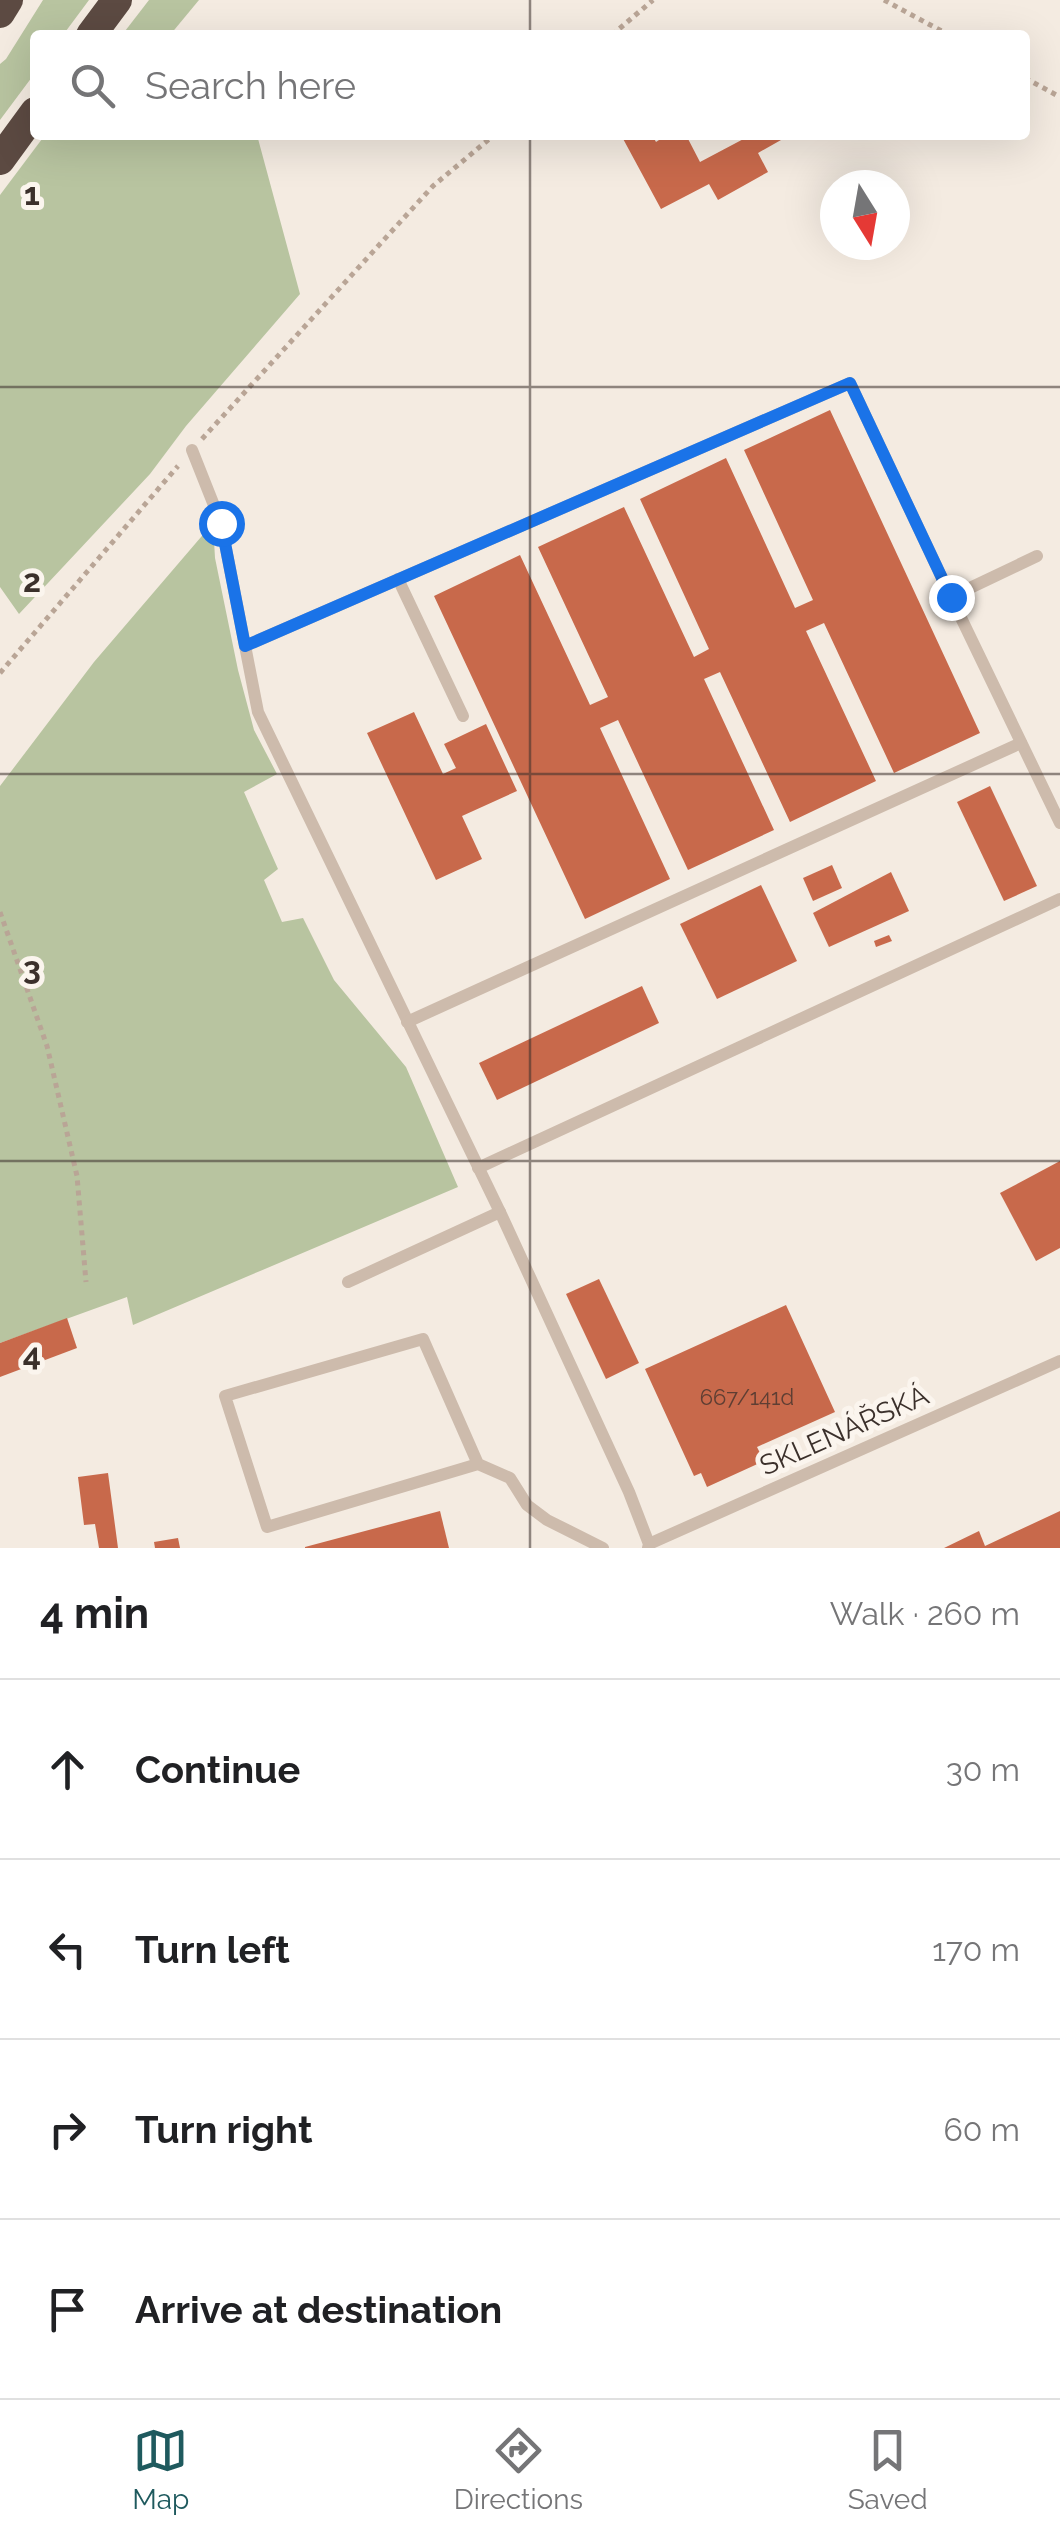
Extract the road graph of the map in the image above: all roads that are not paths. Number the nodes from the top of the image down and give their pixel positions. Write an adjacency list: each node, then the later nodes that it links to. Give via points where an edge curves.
1 (8, 0): 3 (highway)
2 (117, 0): 4 (highway)
3 (0, 13)
4 (96, 30)
5 (30, 119): 6 (highway)
6 (0, 160)
7 (192, 450): 11 (lane, via 221,523)
8 (1037, 556): 10 (lane)
9 (398, 579): 10 (lane, via 850,383); 11 (lane); 12 (lane)
10 (951, 597): 13 (lane)
11 (245, 646): 16 (lane, via 258,712)
12 (463, 716)
13 (1021, 743): 14 (lane); 16 (lane)
14 (1060, 824)
15 (1060, 899): 17 (lane)
16 (406, 1022): 17 (lane)
17 (478, 1168): 18 (lane)
18 (500, 1212): 19 (lane); 22 (lane)
19 (348, 1282)
20 (1060, 1361): 22 (lane, SKLENÁŘSKÁ)
21 (478, 1464): 21 (lane, via 267,1528 225,1396 423,1339); 23 (lane, via 510,1478 527,1505 547,1520)
22 (648, 1546)
23 (603, 1548)

